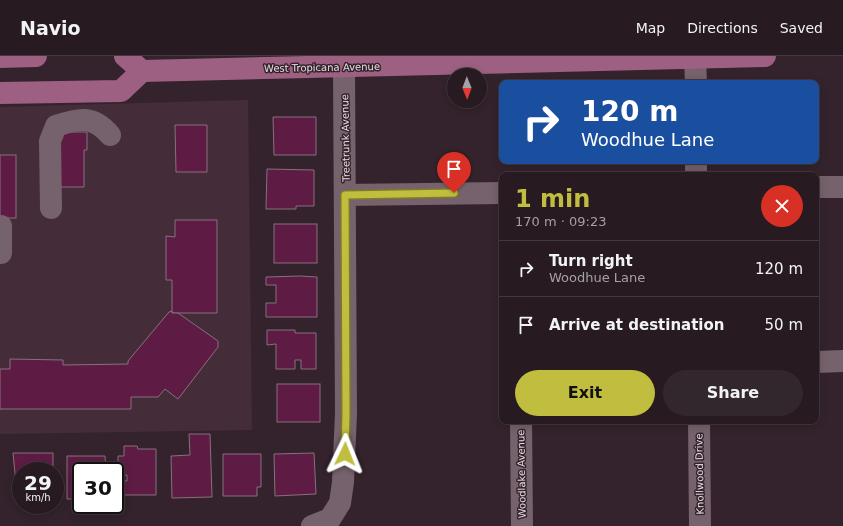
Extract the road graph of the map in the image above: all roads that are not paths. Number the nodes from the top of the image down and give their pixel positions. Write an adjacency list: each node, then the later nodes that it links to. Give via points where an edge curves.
1 (36, 56): 4 (main road)
2 (125, 56): 7 (main road)
3 (765, 56): 5 (main road, West Tropicana Avenue)
4 (0, 57)
5 (695, 58): 6 (main road, West Tropicana Avenue); 8 (street)
6 (344, 66): 7 (main road, West Tropicana Avenue); 14 (street, Treetrunk Avenue)
7 (142, 71): 9 (main road, via 121,91)
8 (696, 80)
9 (0, 93)
10 (110, 135): 15 (street, via 102,125 92,120 81,119 56,126 50,141)
11 (819, 187): 12 (street)
12 (843, 187)
13 (499, 193): 14 (street)
14 (345, 195): 22 (street, Treetrunk Avenue, via 344,482 340,503)
15 (51, 208)
16 (1, 226): 17 (street)
17 (1, 253)
18 (843, 361): 19 (street)
19 (819, 362)
20 (521, 424): 23 (street, Woodlake Avenue)
21 (699, 424): 24 (street, Knollwood Drive)
22 (321, 522)
23 (522, 526)
24 (700, 526)

